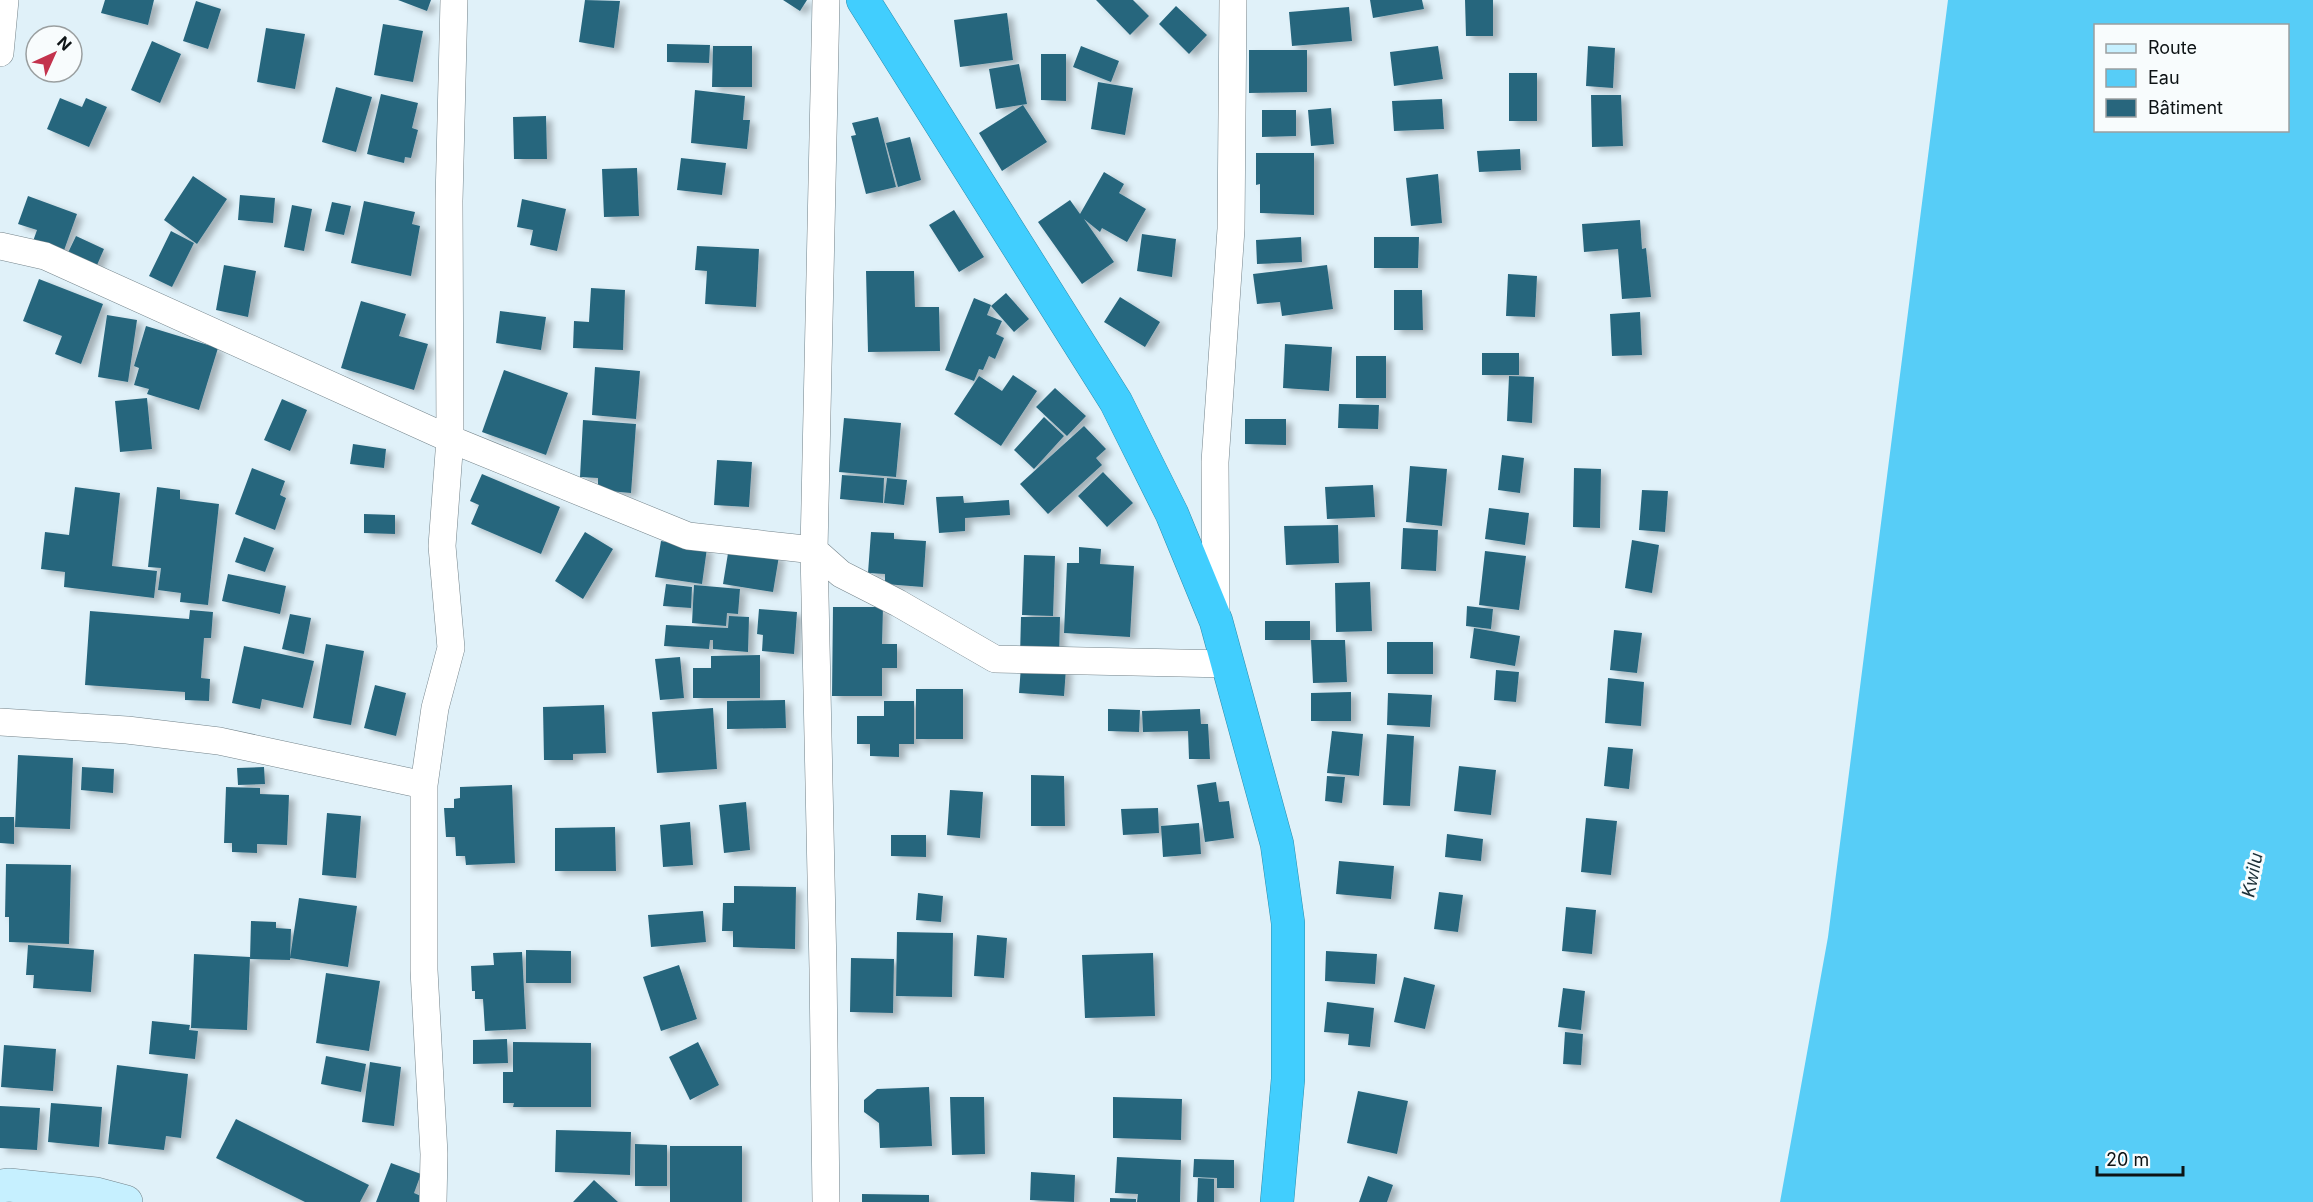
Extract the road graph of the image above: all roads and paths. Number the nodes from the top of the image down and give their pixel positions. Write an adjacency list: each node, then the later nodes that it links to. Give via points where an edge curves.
1 (5, 0): 6 (street)
2 (454, 0): 8 (street, via 449,201)
3 (826, 0): 9 (street)
4 (863, 0): 10 (highway, via 1116,402 1172,514)
5 (1233, 0): 10 (street, via 1231,229 1215,462)
6 (0, 53)
7 (0, 246): 8 (street, via 45,256)
8 (450, 439): 9 (street, via 688,536); 13 (street, via 442,546 451,648 435,708)
9 (814, 550): 11 (street, via 841,574 995,659); 17 (street)
10 (1216, 621): 11 (highway)
11 (1227, 664): 18 (highway, via 1277,844 1288,923 1288,1079)
12 (0, 722): 13 (street, via 127,730 219,741)
13 (424, 785): 16 (street, via 423,970 434,1154)
14 (0, 1186): 15 (street, via 96,1194)
15 (126, 1202)
16 (433, 1202)
17 (826, 1202)
18 (1277, 1202)

